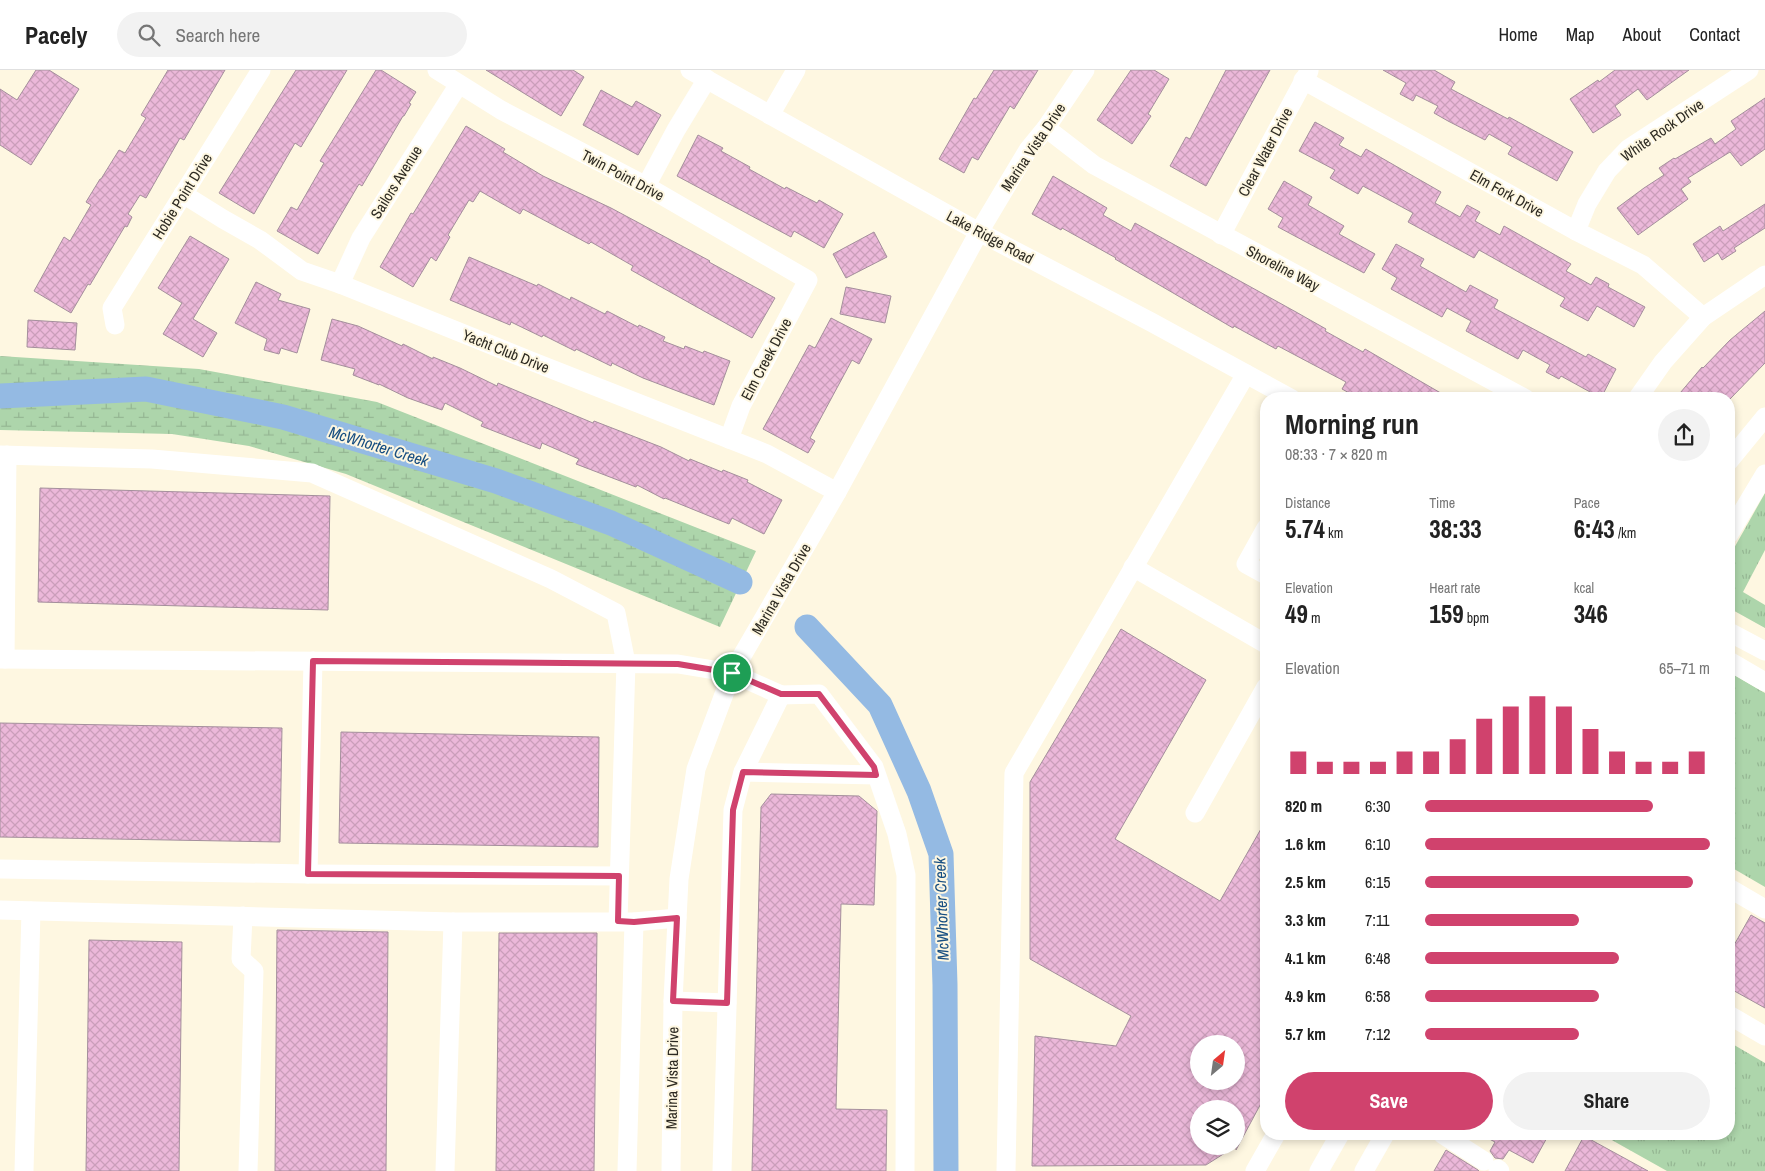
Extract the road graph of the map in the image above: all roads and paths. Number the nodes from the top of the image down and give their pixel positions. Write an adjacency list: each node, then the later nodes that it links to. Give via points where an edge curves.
1 (261, 70): 13 (street, Hobie Point Drive)
2 (437, 70): 9 (street, Twin Point Drive)
3 (690, 70): 8 (street, Lake Ridge Road)
4 (796, 70): 10 (street)
5 (1085, 70): 11 (street, Marina Vista Drive)
6 (1749, 70): 14 (street, White Rock Drive, via 1628,149 1602,179)
7 (1306, 75): 14 (street, Elm Fork Drive); 16 (street, Clear Water Drive)
8 (706, 79): 10 (street, Lake Ridge Road); 12 (street)
9 (459, 84): 12 (street, Twin Point Drive, via 500,110); 19 (street, Sailors Avenue, via 361,238)
10 (770, 115): 15 (street, Lake Ridge Road)
11 (1046, 128): 15 (street, Marina Vista Drive, via 1028,150); 16 (street, Shoreline Way, via 1094,165)
12 (646, 186): 18 (street, Twin Point Drive)
13 (184, 194): 19 (street, Yacht Club Drive, via 302,270); 21 (street, Hobie Point Drive, via 112,308)
14 (1576, 230): 20 (street, Elm Fork Drive, via 1643,265)
15 (979, 232): 22 (street, Lake Ridge Road); 31 (street, Marina Vista Drive)
16 (1221, 235): 24 (street, Shoreline Way)
17 (1765, 275): 20 (street)
18 (808, 280): 27 (street, Elm Creek Drive, via 741,406)
19 (340, 284): 27 (street, Yacht Club Drive)
20 (1703, 317): 25 (street)
21 (115, 325)
22 (1246, 374): 23 (street, Lake Ridge Road); 34 (street)
23 (1279, 392)
24 (1513, 392)
25 (1641, 392)
26 (1765, 417): 28 (street)
27 (729, 439): 31 (street, Yacht Club Drive, via 767,454)
28 (1735, 453)
29 (4, 455): 39 (street); 41 (street, via 152,459 312,473 551,579 616,613)
30 (1765, 474): 32 (street)
31 (837, 492): 43 (street, Marina Vista Drive)
32 (1735, 524)
33 (1260, 539): 35 (street, via 1246,564)
34 (1133, 568): 37 (street); 77 (street, via 1014,773)
35 (1260, 572)
36 (1735, 635): 38 (street)
37 (1260, 641)
38 (1765, 651)
39 (2, 659): 40 (street)
40 (313, 661): 41 (street); 51 (street)
41 (626, 663): 43 (street, via 678,664); 52 (street)
42 (1735, 664): 44 (street)
43 (732, 673): 45 (street); 58 (street, Marina Vista Drive, via 696,769 679,879)
44 (1765, 682)
45 (781, 694): 47 (street); 48 (street, via 819,694 874,767)
46 (1260, 699): 49 (street)
47 (743, 772): 48 (street); 62 (street, via 733,810)
48 (876, 775): 76 (street, via 897,834 906,875)
49 (1195, 813)
50 (0, 868): 51 (street)
51 (308, 874): 52 (street)
52 (619, 876): 60 (street)
53 (1735, 898): 54 (street)
54 (1765, 909)
55 (0, 910): 56 (street)
56 (31, 911): 57 (street); 70 (street)
57 (243, 916): 59 (street); 71 (street, via 241,959 254,971)
58 (677, 918): 60 (street); 61 (street, Marina Vista Drive)
59 (453, 922): 60 (street); 72 (street)
60 (626, 922): 73 (street)
61 (673, 1001): 62 (street); 74 (street, Marina Vista Drive)
62 (727, 1003): 75 (street)
63 (1735, 1018): 64 (street)
64 (1765, 1036)
65 (1273, 1140): 78 (street)
66 (1337, 1140): 79 (street)
67 (1381, 1140): 80 (street)
68 (1451, 1140): 69 (street)
69 (1494, 1167)
70 (24, 1171)
71 (248, 1171)
72 (445, 1171)
73 (627, 1171)
74 (671, 1171)
75 (722, 1171)
76 (905, 1171)
77 (1006, 1171)
78 (1255, 1171)
79 (1319, 1171)
80 (1364, 1171)

